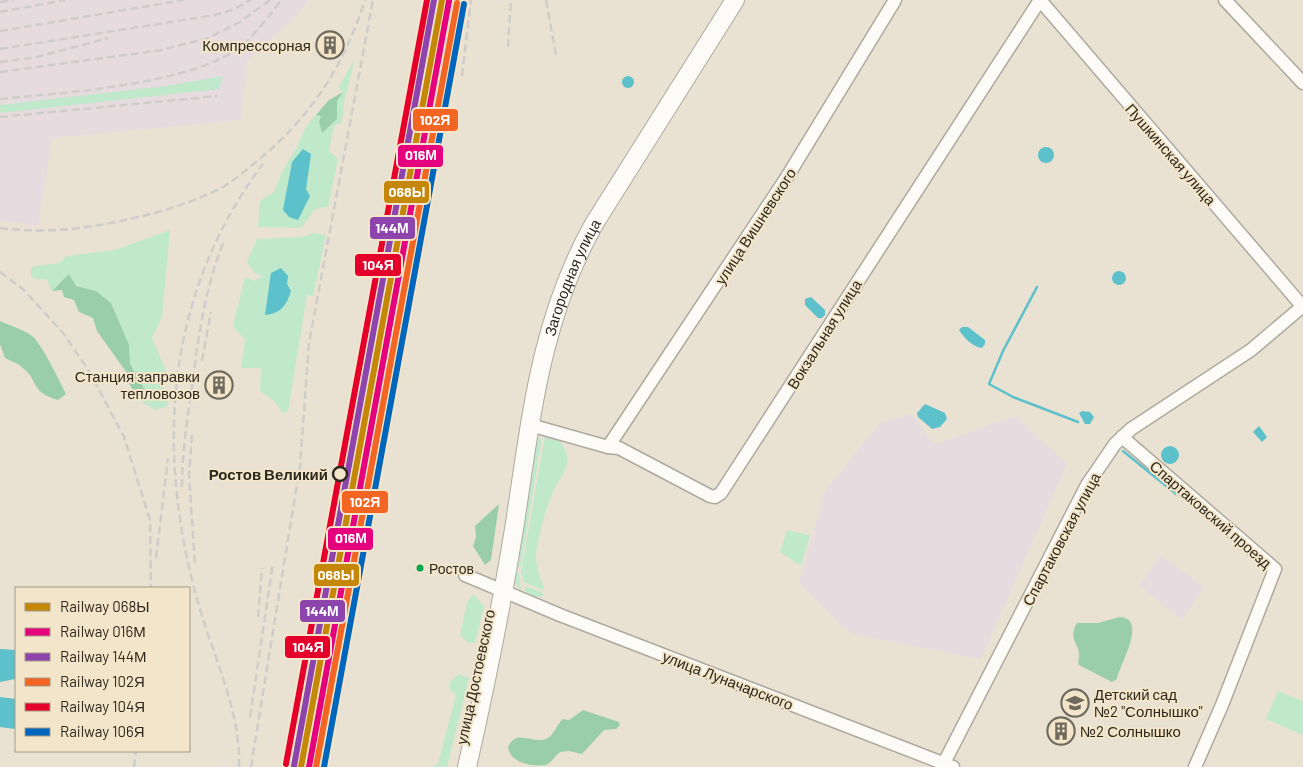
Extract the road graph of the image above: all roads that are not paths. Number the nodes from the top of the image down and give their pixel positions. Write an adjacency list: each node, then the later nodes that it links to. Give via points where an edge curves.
1 (723, 0): 12 (highway, Загородная улица, via 598,198 558,275 532,363)
2 (735, 0): 8 (highway, Загородная улица, via 606,203 573,262 547,338)
3 (895, 0): 10 (street, улица Вишневского, via 787,177)
4 (1040, 0): 7 (street, Пушкинская улица); 10 (street, Вокзальная улица, via 721,493 710,496 619,448)
5 (1226, 0): 6 (street)
6 (1303, 83)
7 (1303, 306): 9 (street, Спартаковская улица, via 1251,350)
8 (530, 425): 10 (street, Вокзальная улица); 12 (highway, Загородная улица)
9 (1122, 437): 14 (street, Спартаковская улица, via 1087,485); 17 (street, Спартаковский проезд, via 1275,569)
10 (608, 447)
11 (465, 575): 12 (street, улица Луначарского)
12 (499, 589): 13 (street, улица Луначарского); 15 (highway, улица Достоевского); 16 (highway, улица Достоевского)
13 (924, 762): 14 (street, улица Луначарского)
14 (949, 765)
15 (456, 767)
16 (467, 767)
17 (1195, 767)

